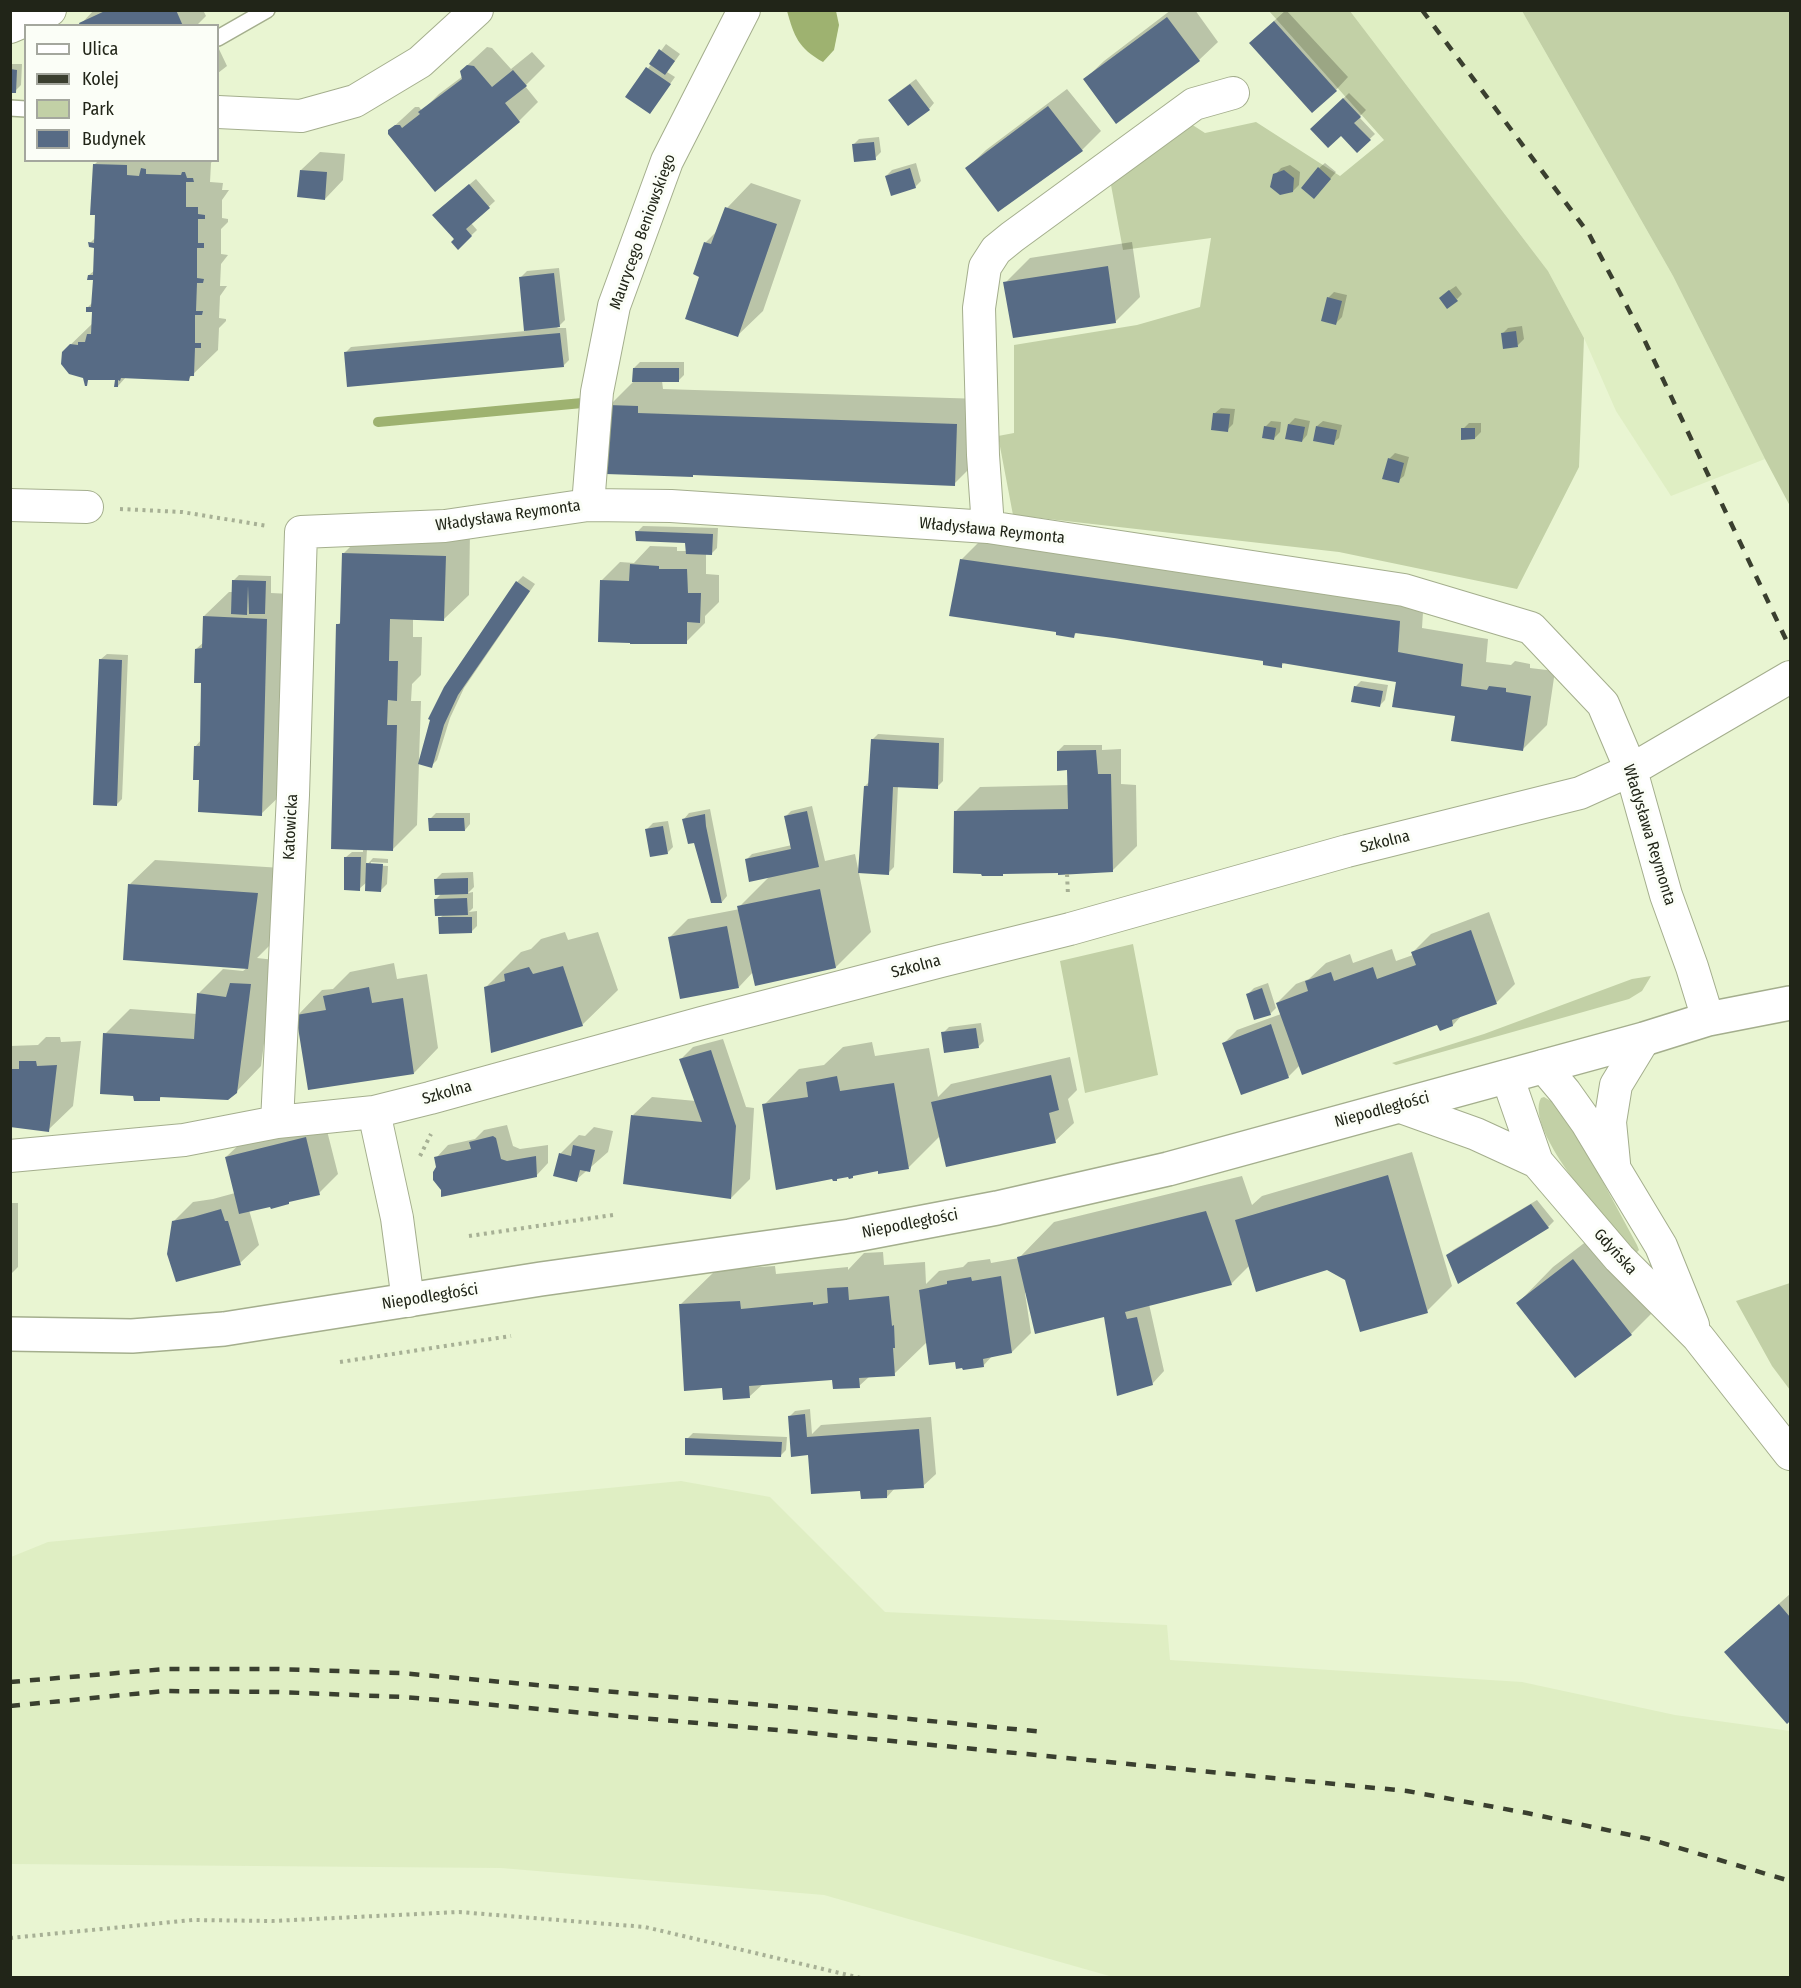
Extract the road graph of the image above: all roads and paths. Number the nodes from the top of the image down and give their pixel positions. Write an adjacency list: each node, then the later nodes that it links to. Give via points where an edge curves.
1 (50, 10): 5 (street)
2 (267, 10): 6 (lane)
3 (477, 10): 8 (street, via 420,62 355,101 301,116)
4 (744, 10): 10 (street, Maurycego Beniowskiego, via 667,161 614,306 597,392)
5 (10, 27)
6 (219, 37)
7 (1233, 93): 12 (street, via 1194,104 1012,237 996,250 985,267 979,308)
8 (219, 112)
9 (10, 505): 11 (street)
10 (588, 505): 12 (street, Władysława Reymonta, via 671,506); 13 (street, Władysława Reymonta, via 445,526)
11 (87, 507): 13 (path, via 182,512)
12 (988, 527): 15 (street, Władysława Reymonta, via 1404,590 1531,628 1603,704)
13 (301, 532): 23 (street, Katowicka)
14 (1791, 677): 15 (street, Szkolna)
15 (1631, 770): 17 (street, Władysława Reymonta, via 1666,895); 22 (street, Szkolna, via 1580,793 1347,851 1070,929)
16 (1791, 1003): 17 (main road, Niepodległości)
17 (1708, 1019): 18 (main road, Niepodległości)
18 (1644, 1039): 19 (main road, Niepodległości); 26 (street, Gdyńska, via 1616,1085 1610,1122)
19 (1543, 1066): 20 (main road, Niepodległości); 26 (street, Gdyńska)
20 (1507, 1076): 21 (main road, Niepodległości); 25 (street, Gdyńska)
21 (1398, 1106): 25 (street, Gdyńska, via 1476,1134); 29 (main road, Niepodległości, via 1168,1169 997,1208 850,1236)
22 (374, 1112): 23 (street, Szkolna); 29 (street, via 397,1218)
23 (277, 1122): 24 (street, Szkolna, via 184,1140)
24 (10, 1156)
25 (1537, 1162): 32 (street, Gdyńska, via 1619,1258)
26 (1614, 1166): 32 (street, Gdyńska, via 1661,1246)
27 (613, 1215): 28 (path)
28 (469, 1236)
29 (408, 1301): 30 (main road, Niepodległości, via 224,1329 132,1336)
30 (10, 1334)
31 (511, 1336): 33 (path)
32 (1698, 1337): 34 (street, Gdyńska)
33 (340, 1362)
34 (1791, 1454)
35 (10, 1938): 36 (path, via 193,1920 272,1922 459,1912 645,1927)
36 (861, 1977)

